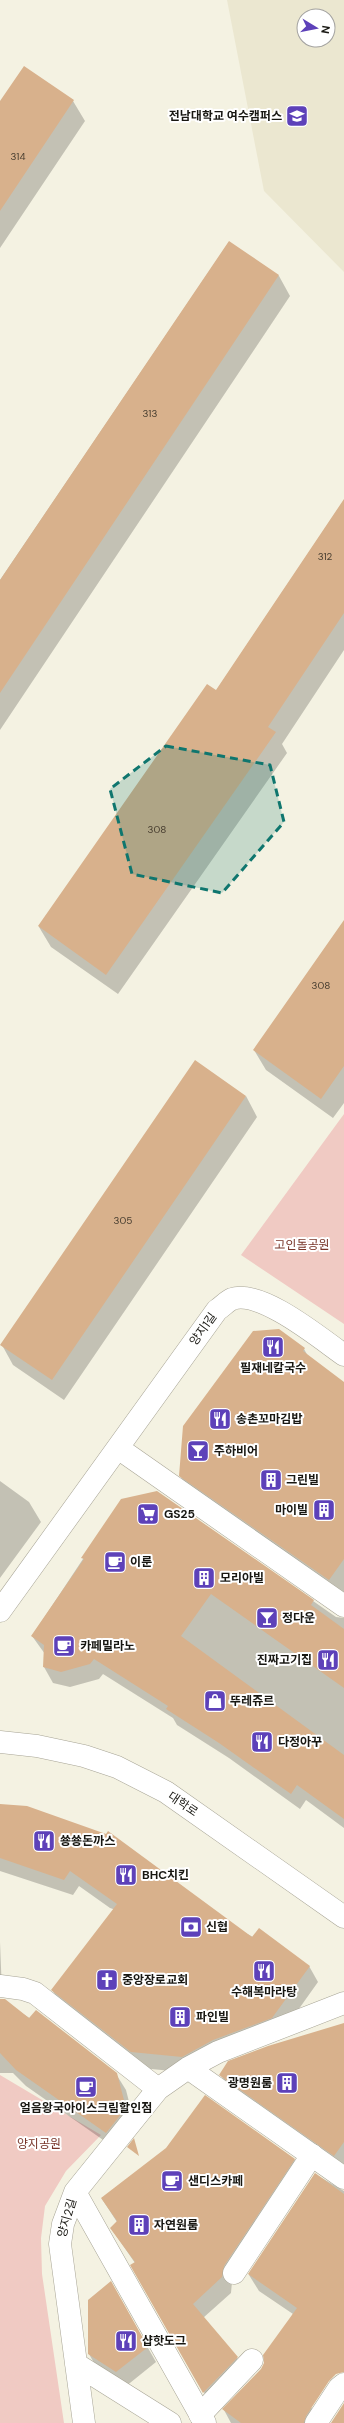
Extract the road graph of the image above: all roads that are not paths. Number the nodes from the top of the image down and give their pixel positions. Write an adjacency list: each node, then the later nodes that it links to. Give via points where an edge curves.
1 (344, 1355): 2 (street, 양지1길, via 284,1312 246,1299 233,1299 217,1310)
2 (118, 1448): 3 (street); 4 (street, 양지1길)
3 (344, 1606)
4 (0, 1611)
5 (0, 1742): 6 (street, 대학로, via 37,1746 84,1756 117,1767 166,1792)
6 (344, 1917)
7 (0, 1986): 10 (street, via 23,1988 35,1993)
8 (344, 2003): 9 (street, 양지2길, via 218,2052)
9 (188, 2068): 10 (street, 양지2길); 11 (street)
10 (158, 2089): 13 (street, 양지2길)
11 (312, 2155): 12 (street); 14 (street)
12 (344, 2178)
13 (75, 2192): 16 (street, 양지2길, via 63,2224 60,2244); 18 (street)
14 (234, 2273)
15 (252, 2360): 18 (street)
16 (76, 2364): 19 (street, 양지2길); 20 (street)
17 (344, 2384): 21 (street)
18 (202, 2419)
19 (84, 2423)
20 (170, 2423)
21 (316, 2423)

